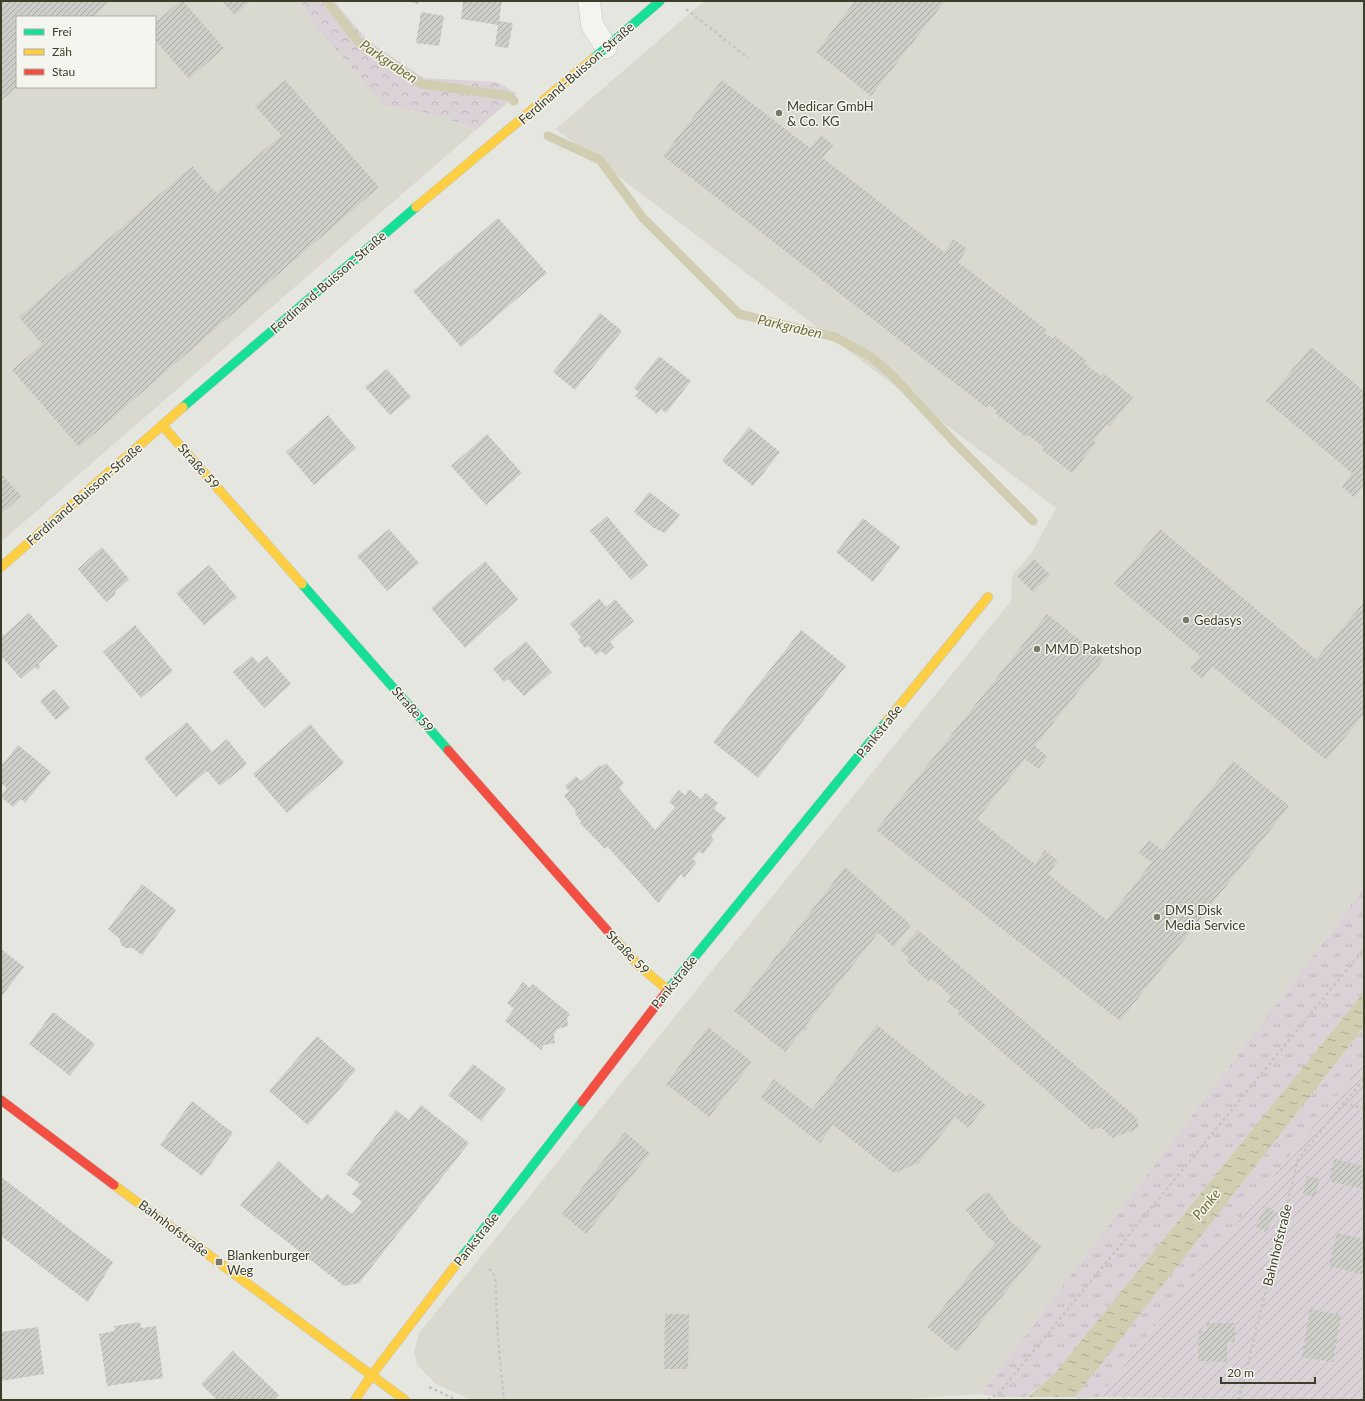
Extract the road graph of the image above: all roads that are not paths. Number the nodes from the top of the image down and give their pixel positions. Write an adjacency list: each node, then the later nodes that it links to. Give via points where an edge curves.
1 (589, 1): 3 (street, via 592,25)
2 (660, 1): 3 (street, Ferdinand-Buisson-Straße)
3 (606, 47): 4 (street, Ferdinand-Buisson-Straße)
4 (162, 425): 5 (street, Ferdinand-Buisson-Straße); 7 (street, Straße 59, via 638,965)
5 (1, 567)
6 (988, 597): 7 (street, Pankstraße)
7 (668, 990): 9 (street, Pankstraße)
8 (1, 1100): 9 (street, Bahnhofstraße)
9 (371, 1376): 10 (street); 11 (street, Bahnhofstraße)
10 (355, 1400)
11 (405, 1400)

